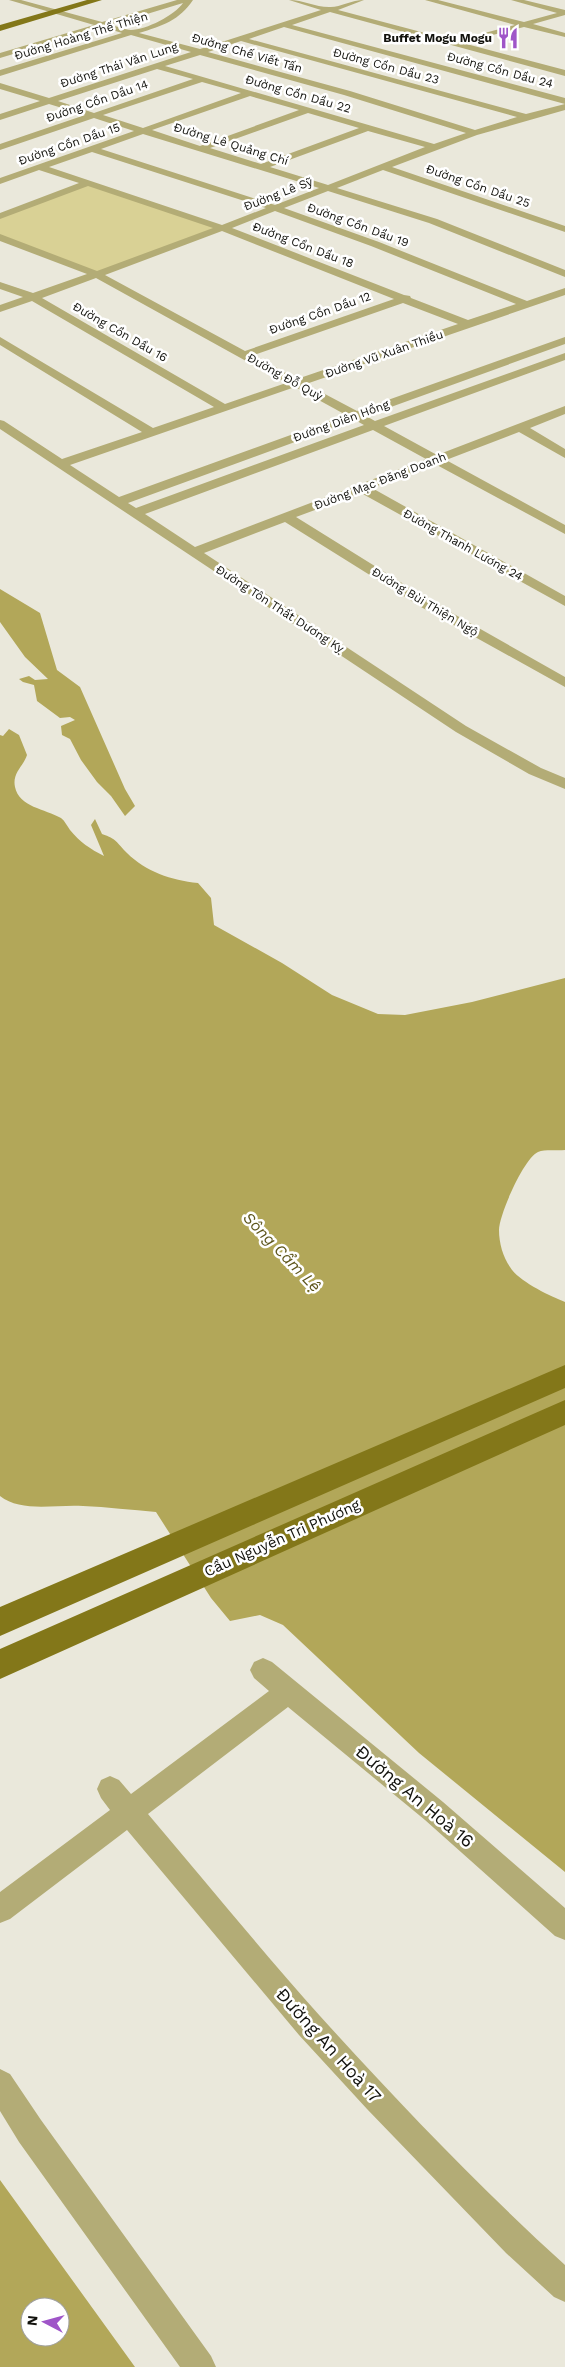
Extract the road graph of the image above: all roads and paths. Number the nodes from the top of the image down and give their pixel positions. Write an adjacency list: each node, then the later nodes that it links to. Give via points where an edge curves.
1 (14, 0): 13 (street, Đường Chế Viết Tấn)
2 (78, 0): 13 (main road)
3 (97, 0): 13 (main road)
4 (293, 0): 12 (street)
5 (337, 0): 10 (street)
6 (360, 0): 10 (street, Đường Thái Văn Lung)
7 (429, 0): 17 (street)
8 (515, 0): 14 (street)
9 (187, 2): 18 (street); 20 (street, Đường Hoàng Thế Thiện, via 163,23)
10 (350, 3): 11 (street); 12 (street, Đường Thái Văn Lung)
11 (369, 8)
12 (330, 10): 16 (street, Đường Thái Văn Lung); 29 (street)
13 (51, 11): 15 (main road); 18 (street, Đường Chế Viết Tấn); 19 (main road)
14 (565, 13): 17 (street)
15 (0, 23)
16 (284, 24): 24 (street, Đường Thái Văn Lung); 35 (street, Đường Cồn Dầu 24)
17 (522, 24): 22 (street); 23 (street)
18 (104, 25): 20 (street, Đường Chế Viết Tấn); 27 (street)
19 (0, 28)
20 (130, 33): 26 (street, Đường Chế Viết Tấn); 30 (street, Đường Hoàng Thế Thiện)
21 (471, 35): 23 (street)
22 (565, 35)
23 (480, 38): 25 (street)
24 (241, 39): 26 (street, Đường Thái Văn Lung); 39 (street, Đường Cồn Dầu 23)
25 (499, 42)
26 (199, 52): 28 (street, Đường Thái Văn Lung); 43 (street, Đường Chế Viết Tấn)
27 (0, 56)
28 (156, 66): 31 (street, Đường Cồn Dầu 22); 34 (street, Đường Thái Văn Lung)
29 (565, 73)
30 (0, 74)
31 (203, 79): 33 (street, Đường Cồn Dầu 22); 38 (street, Đường Cồn Dầu 14)
32 (0, 86): 34 (street, Đường Lê Quảng Chí)
33 (250, 93): 37 (street, Đường Cồn Dầu 22); 42 (street, Đường Cồn Dầu 15)
34 (49, 101): 38 (street, Đường Lê Quảng Chí); 40 (street, Đường Thái Văn Lung)
35 (565, 101)
36 (565, 107): 39 (street, Đường Lê Sỹ)
37 (309, 110): 41 (street, Đường Cồn Dầu 22); 46 (street)
38 (97, 115): 42 (street, Đường Lê Quảng Chí); 44 (street, Đường Cồn Dầu 14)
39 (524, 116): 43 (street, Đường Lê Sỹ)
40 (0, 117)
41 (367, 128): 45 (street, Đường Cồn Dầu 22); 49 (street)
42 (146, 131): 46 (street, Đường Lê Quảng Chí); 47 (street, Đường Cồn Dầu 15)
43 (473, 132): 45 (street, Đường Lê Sỹ)
44 (0, 147)
45 (434, 147): 50 (street, Đường Lê Sỹ)
46 (202, 148): 49 (street, Đường Lê Quảng Chí)
47 (93, 149): 48 (street, Đường Cồn Dầu 15); 54 (street, Đường Cồn Dầu 19)
48 (39, 167): 51 (street, Đường Cồn Dầu 15); 52 (street, Đường Cồn Dầu 18)
49 (262, 167): 53 (street, Đường Lê Quảng Chí)
50 (383, 167): 53 (street, Đường Lê Sỹ); 57 (street, Đường Cồn Dầu 25)
51 (0, 181)
52 (88, 183): 55 (street); 58 (street, Đường Cồn Dầu 18)
53 (329, 188): 54 (street, Đường Lê Sỹ); 62 (street, Đường Lê Quảng Chí, via 433,221)
54 (275, 208): 58 (street, Đường Lê Sỹ); 67 (street, Đường Cồn Dầu 19)
55 (0, 216)
56 (565, 219): 57 (street)
57 (551, 224): 59 (street, Đường Cồn Dầu 25)
58 (223, 228): 61 (street, Đường Lê Sỹ); 66 (street, Đường Cồn Dầu 18)
59 (565, 230)
60 (0, 237): 61 (street, Đường Đỗ Quỳ)
61 (96, 274): 65 (street, Đường Lê Sỹ); 72 (street, Đường Đỗ Quỳ)
62 (565, 274)
63 (0, 285): 65 (street, Đường Cồn Dầu 16)
64 (565, 291): 67 (street, Đường Vũ Xuân Thiều)
65 (33, 297): 68 (street, Đường Lê Sỹ); 75 (street, Đường Cồn Dầu 16)
66 (406, 298): 69 (street, Đường Cồn Dầu 18); 72 (street, Đường Cồn Dầu 12)
67 (526, 304): 69 (street, Đường Vũ Xuân Thiều)
68 (0, 309)
69 (470, 325): 74 (street, Đường Vũ Xuân Thiều)
70 (0, 340): 81 (street)
71 (565, 340): 77 (street, Đường Diên Hồng)
72 (244, 355): 74 (street, Đường Đỗ Quỳ)
73 (565, 356): 79 (street, Đường Diên Hồng)
74 (297, 383): 75 (street, Đường Vũ Xuân Thiều); 77 (street, Đường Đỗ Quỳ)
75 (224, 408): 81 (street, Đường Vũ Xuân Thiều)
76 (565, 410): 80 (street, Đường Mạc Đăng Doanh)
77 (356, 416): 79 (street, Đường Đỗ Quỳ); 86 (street, Đường Diên Hồng)
78 (0, 424): 84 (street, Đường Tôn Thất Dương Kỵ)
79 (374, 426): 83 (street, Đường Đỗ Quỳ); 87 (street, Đường Diên Hồng)
80 (520, 427): 82 (street); 83 (street, Đường Mạc Đăng Doanh)
81 (152, 433): 84 (street, Đường Vũ Xuân Thiều)
82 (565, 454)
83 (437, 459): 85 (street, Đường Mạc Đăng Doanh); 89 (street, Đường Đỗ Quỳ)
84 (60, 464): 86 (street, Đường Tôn Thất Dương Kỵ)
85 (362, 488): 88 (street, Đường Mạc Đăng Doanh); 91 (street, Đường Thanh Lương 24)
86 (118, 502): 87 (street, Đường Tôn Thất Dương Kỵ)
87 (135, 513): 90 (street, Đường Tôn Thất Dương Kỵ)
88 (288, 516): 90 (street, Đường Mạc Đăng Doanh); 92 (street, Đường Bùi Thiện Ngộ, via 426,604)
89 (565, 530)
90 (194, 552): 93 (street, Đường Tôn Thất Dương Kỵ, via 461,729 535,771)
91 (565, 602)
92 (565, 683)
93 (565, 784)
94 (565, 1376): 96 (main road)
95 (565, 1412): 97 (main road, Cầu Nguyễn Tri Phương)
96 (0, 1622)
97 (0, 1664)
98 (262, 1670): 99 (street, Đường An Hoà 16)
99 (288, 1692): 101 (street); 103 (street, Đường An Hoà 16, via 434,1811)
100 (110, 1789): 101 (street, Đường An Hoà 17)
101 (130, 1812): 102 (street); 105 (street, Đường An Hoà 17, via 303,2018 377,2099 517,2242)
102 (0, 1908)
103 (565, 1926)
104 (0, 2084): 106 (street)
105 (565, 2286)
106 (200, 2367)

